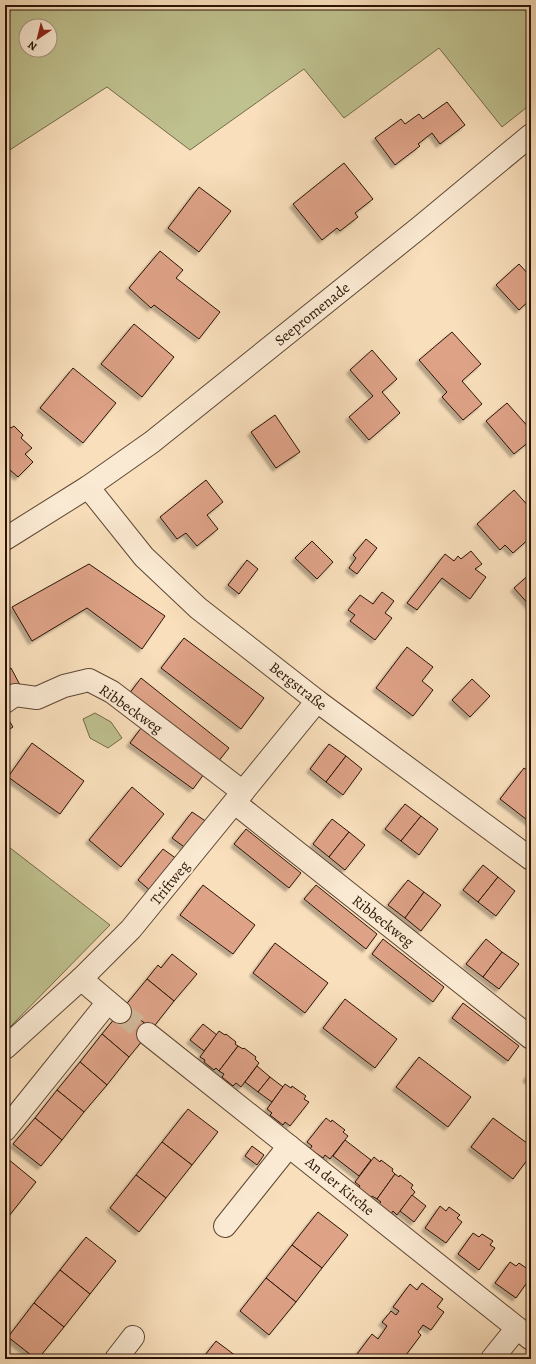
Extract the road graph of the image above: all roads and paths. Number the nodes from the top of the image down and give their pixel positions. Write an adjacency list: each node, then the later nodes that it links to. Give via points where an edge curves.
1 (531, 135): 2 (street, Seepromenade, via 152,442)
2 (88, 487): 3 (street, Seepromenade); 4 (street, Bergstraße, via 144,557 198,608)
3 (5, 539)
4 (317, 701): 6 (street, Triftweg); 7 (street, Bergstraße)
5 (5, 702): 6 (street, Ribbeckweg, via 15,695 37,698 64,686 89,680 112,692)
6 (239, 798): 8 (street, Triftweg, via 131,929); 10 (street, Ribbeckweg)
7 (531, 859)
8 (81, 979): 11 (street, Triftweg); 12 (street, via 114,1007)
9 (148, 1034): 13 (street, An der Kirche)
10 (531, 1038)
11 (5, 1048)
12 (5, 1130)
13 (288, 1146): 14 (street); 15 (street, An der Kirche)
14 (225, 1226)
15 (524, 1334): 18 (street)
16 (133, 1337): 17 (street)
17 (116, 1359)
18 (492, 1359)

